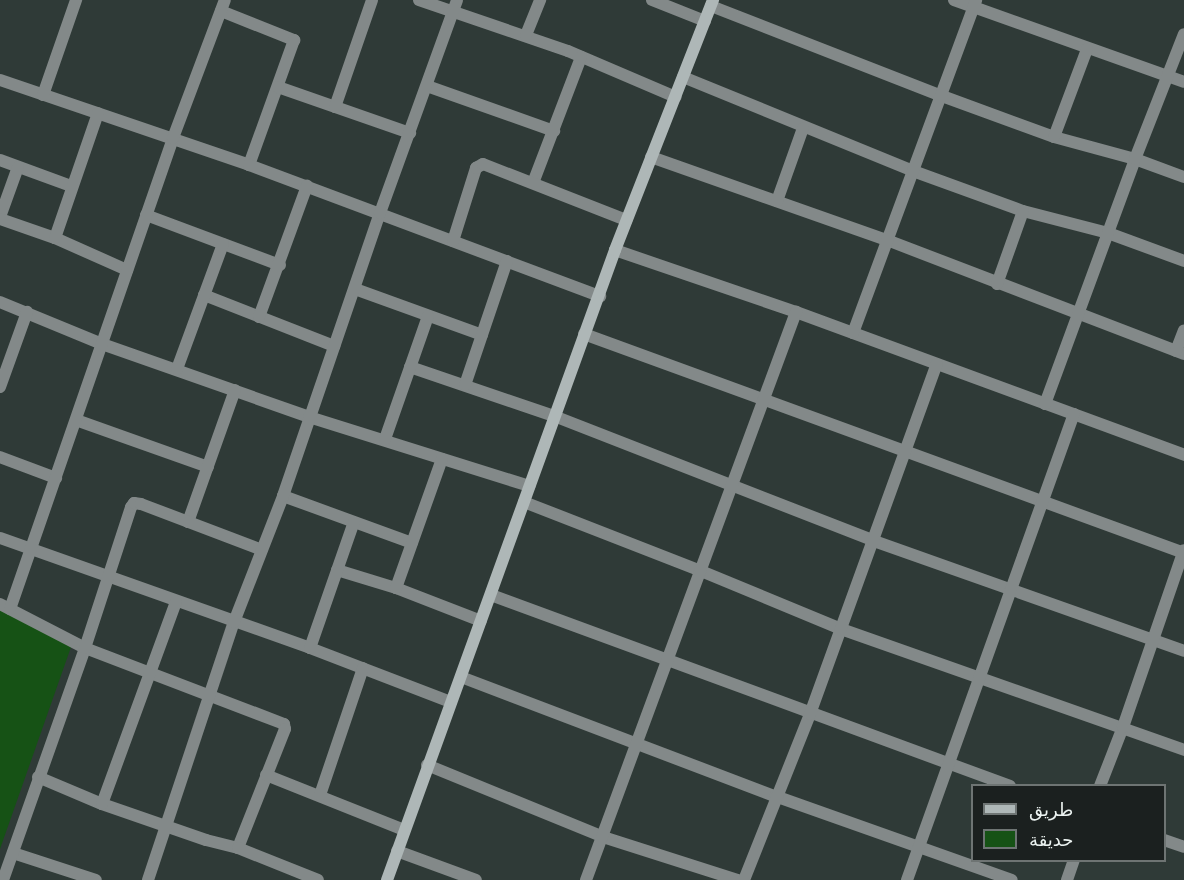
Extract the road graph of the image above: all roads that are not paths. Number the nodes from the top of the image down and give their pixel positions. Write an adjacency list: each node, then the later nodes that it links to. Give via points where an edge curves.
1 (76, 0): 22 (street)
2 (372, 0): 25 (street)
3 (419, 0): 10 (street)
4 (540, 0): 13 (street)
5 (652, 0): 11 (street)
6 (954, 0): 8 (street)
7 (712, 3): 11 (main road); 23 (street)
8 (975, 4): 14 (street); 23 (street)
9 (223, 5): 21 (street, via 294,40); 31 (street)
10 (455, 6): 13 (street); 20 (street)
11 (705, 21): 16 (main road)
12 (1184, 34): 17 (street)
13 (526, 35): 15 (street)
14 (1087, 49): 17 (street); 30 (street)
15 (581, 57): 24 (street); 28 (street)
16 (683, 77): 24 (main road); 27 (street)
17 (1168, 77): 19 (street); 33 (street)
18 (0, 80): 22 (street)
19 (1184, 82)
20 (427, 86): 28 (street); 29 (street)
21 (278, 87): 25 (street); 35 (street)
22 (43, 95): 26 (street)
23 (942, 96): 30 (street); 37 (street)
24 (676, 97): 32 (main road)
25 (335, 107): 29 (street)
26 (98, 113): 31 (street); 40 (street)
27 (803, 128): 37 (street); 42 (street)
28 (554, 131): 39 (street)
29 (410, 133): 44 (street)
30 (1054, 136): 33 (street)
31 (173, 138): 35 (street); 45 (street)
32 (651, 157): 42 (street); 47 (main road)
33 (1135, 159): 38 (street); 48 (street)
34 (0, 160): 36 (street)
35 (249, 165): 41 (street)
36 (18, 167): 40 (street); 46 (street)
37 (914, 171): 43 (street); 50 (street)
38 (1184, 177)
39 (533, 183): 47 (street); 51 (street, via 478,165)
40 (71, 186): 49 (street)
41 (307, 186): 44 (street); 56 (street)
42 (777, 201): 50 (street)
43 (1023, 211): 48 (street); 58 (street)
44 (380, 213): 51 (street); 59 (street)
45 (146, 215): 52 (street); 57 (street)
46 (0, 218): 49 (street)
47 (626, 220): 53 (main road)
48 (1108, 233): 55 (street); 65 (street)
49 (55, 238): 57 (street)
50 (887, 240): 58 (street); 69 (street)
51 (453, 241): 54 (street)
52 (223, 244): 56 (street); 60 (street)
53 (615, 250): 61 (main road); 64 (street)
54 (507, 261): 61 (street); 71 (street)
55 (1184, 261)
56 (280, 265): 67 (street)
57 (127, 270): 72 (street)
58 (997, 284): 65 (street)
59 (355, 289): 66 (street); 73 (street)
60 (204, 295): 67 (street); 77 (street)
61 (600, 296): 70 (main road)
62 (0, 302): 63 (street)
63 (27, 312): 72 (street); 79 (street)
64 (796, 312): 69 (street); 81 (street)
65 (1078, 314): 74 (street); 82 (street)
66 (428, 316): 71 (street); 76 (street)
67 (259, 317): 73 (street)
68 (1184, 330): 74 (street)
69 (853, 333): 75 (street)
70 (585, 334): 81 (street); 84 (main road)
71 (482, 336): 78 (street)
72 (102, 344): 77 (street); 86 (street)
73 (334, 346): 85 (street)
74 (1180, 353)
75 (937, 364): 82 (street); 88 (street)
76 (410, 368): 78 (street); 87 (street)
77 (177, 369): 80 (street)
78 (465, 385): 84 (street)
79 (0, 387)
80 (235, 390): 85 (street); 92 (street)
81 (764, 400): 88 (street); 95 (street)
82 (1045, 404): 83 (street)
83 (1074, 414): 89 (street); 97 (street)
84 (554, 416): 94 (main road); 95 (street)
85 (309, 417): 87 (street); 96 (street)
86 (76, 420): 92 (street); 93 (street)
87 (385, 439): 91 (street)
88 (906, 451): 97 (street); 102 (street)
89 (1184, 455)
90 (0, 457): 93 (street)
91 (442, 459): 94 (street); 103 (street)
92 (208, 467): 99 (street)
93 (56, 478): 104 (street)
94 (529, 486): 98 (main road)
95 (733, 488): 102 (street); 108 (street)
96 (283, 496): 100 (street); 105 (street)
97 (1044, 501): 106 (street); 111 (street)
98 (524, 502): 108 (street); 112 (main road)
99 (188, 522): 105 (street); 109 (street, via 134,503)
100 (354, 522): 103 (street); 107 (street)
101 (0, 538): 104 (street)
102 (874, 541): 111 (street); 117 (street)
103 (412, 543): 110 (street)
104 (33, 549): 109 (street); 114 (street)
105 (262, 550): 116 (street)
106 (1184, 552): 118 (street)
107 (337, 570): 110 (street); 120 (street)
108 (701, 571): 117 (street); 122 (street)
109 (108, 577): 113 (street); 119 (street)
110 (396, 588): 115 (street)
111 (1010, 591): 118 (street); 126 (street)
112 (490, 595): 115 (main road); 122 (street)
113 (176, 602): 116 (street); 124 (street)
114 (5, 606): 119 (street)
115 (481, 621): 125 (main road)
116 (234, 622): 120 (street); 127 (street)
117 (841, 629): 126 (street); 129 (street)
118 (1151, 639): 121 (street); 130 (street)
119 (85, 648): 124 (street); 136 (street)
120 (310, 648): 123 (street)
121 (1184, 651)
122 (668, 660): 129 (street); 131 (street)
123 (363, 668): 128 (street); 139 (street)
124 (149, 674): 127 (street); 141 (street)
125 (461, 677): 128 (main road); 131 (street)
126 (981, 678): 130 (street); 133 (street)
127 (209, 695): 135 (street, via 284,724); 142 (street)
128 (451, 702): 134 (main road)
129 (810, 714): 133 (street); 140 (street)
130 (1123, 727): 132 (street); 138 (street)
131 (637, 744): 140 (street); 144 (street)
132 (1184, 750)
133 (948, 764): 137 (street); 148 (street)
134 (428, 765): 143 (main road); 144 (street)
135 (266, 775): 139 (street); 147 (street)
136 (38, 777): 141 (street); 150 (street)
137 (1004, 784)
138 (1101, 784)
139 (321, 795): 143 (street)
140 (775, 796): 148 (street); 162 (street)
141 (102, 804): 142 (street)
142 (166, 826): 147 (street); 156 (street)
143 (404, 830): 149 (main road)
144 (603, 837): 160 (street); 161 (street)
145 (1166, 841): 146 (street)
146 (1184, 847)
147 (238, 848): 152 (street)
148 (920, 848): 163 (street); 164 (street)
149 (397, 851): 158 (main road); 159 (street)
150 (12, 853): 153 (street); 154 (street)
151 (1074, 862): 165 (street)
152 (292, 876): 157 (street)
153 (75, 877): 155 (street)
154 (3, 880)
155 (96, 880)
156 (148, 880)
157 (318, 880)
158 (387, 880)
159 (476, 880)
160 (586, 880)
161 (738, 880)
162 (744, 880)
163 (907, 880)
164 (1012, 880)
165 (1067, 880)

